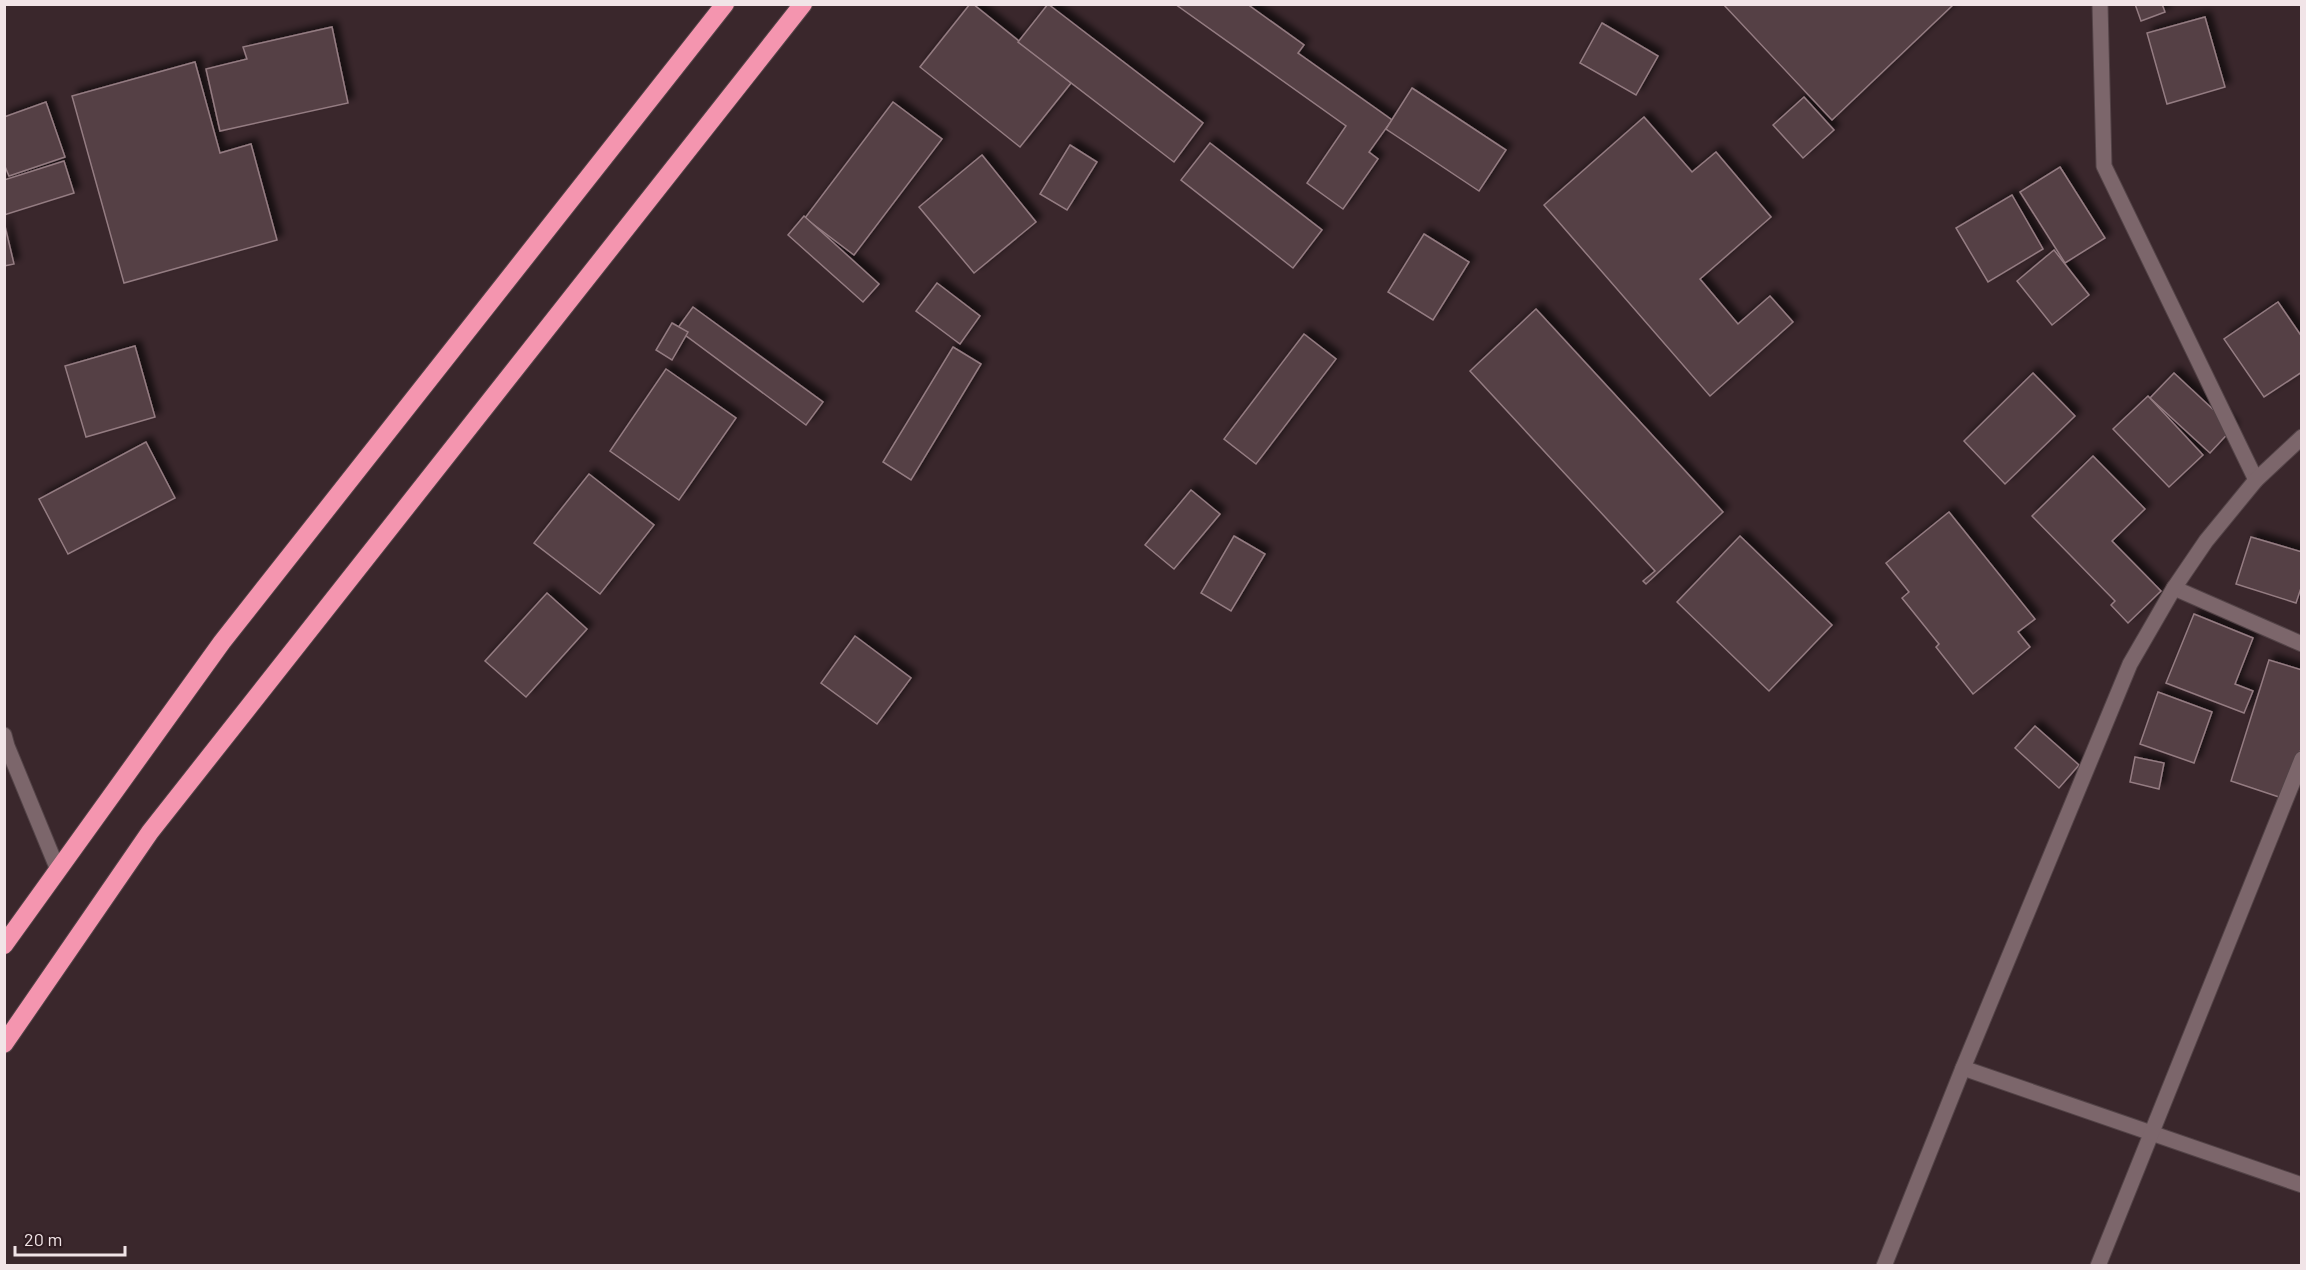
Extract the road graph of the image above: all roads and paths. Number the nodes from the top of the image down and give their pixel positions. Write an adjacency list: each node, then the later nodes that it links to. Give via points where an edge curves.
1 (725, 4): 10 (highway, via 222,642)
2 (803, 4): 12 (highway, via 150,832)
3 (2100, 4): 5 (street, via 2104,166)
4 (2301, 437): 5 (street)
5 (2256, 480): 6 (street)
6 (2174, 588): 7 (street); 13 (street, via 2130,664)
7 (2301, 644)
8 (4, 735): 10 (street)
9 (2301, 759): 14 (street)
10 (58, 870): 11 (highway)
11 (4, 945)
12 (4, 1044)
13 (1963, 1068): 14 (street); 16 (street)
14 (2152, 1134): 15 (street); 17 (street)
15 (2301, 1185)
16 (1884, 1266)
17 (2098, 1266)

